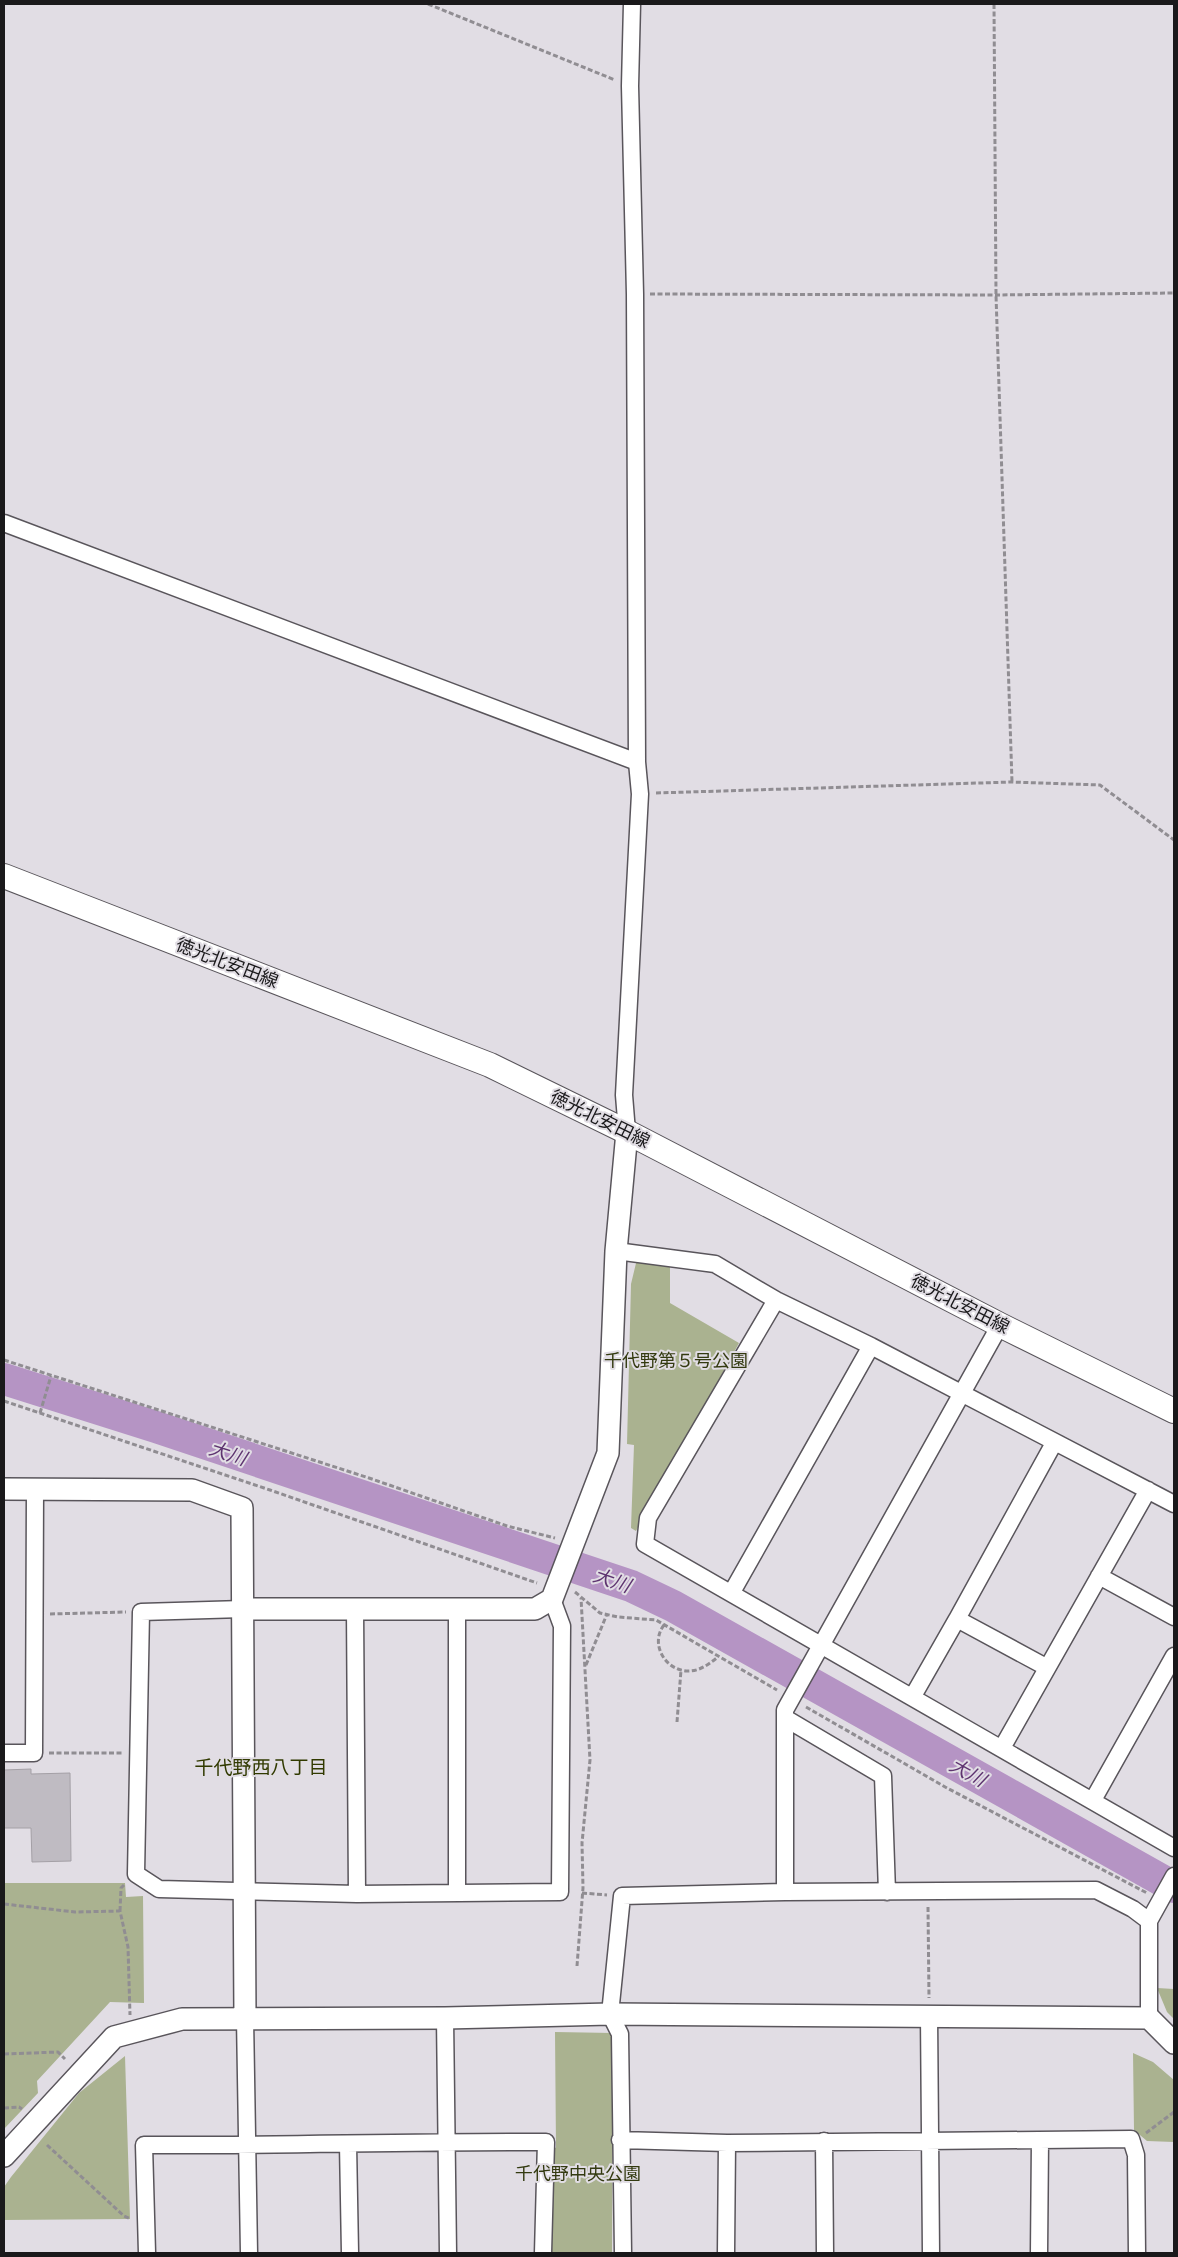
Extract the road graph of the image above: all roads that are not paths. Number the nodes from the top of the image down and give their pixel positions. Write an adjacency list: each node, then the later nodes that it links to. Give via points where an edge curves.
1 (632, 4): 3 (street, via 630,86 635,294)
2 (4, 522): 3 (street)
3 (637, 762): 5 (street, via 640,794 624,1096)
4 (4, 876): 5 (main road, 徳光北安田線, via 490,1065)
5 (627, 1132): 6 (street); 8 (main road, 徳光北安田線)
6 (616, 1251): 7 (street, via 715,1264); 18 (street, via 608,1453)
7 (776, 1300): 9 (street); 19 (street, via 648,1518 645,1544)
8 (1000, 1324): 10 (street); 11 (main road, 徳光北安田線)
9 (871, 1346): 10 (street); 19 (street)
10 (962, 1394): 12 (street); 25 (street)
11 (1174, 1411)
12 (1054, 1443): 15 (street); 24 (street)
13 (4, 1490): 14 (street)
14 (35, 1490): 22 (street, via 192,1490 242,1508); 31 (street, via 34,1753)
15 (1148, 1490): 16 (street); 17 (street)
16 (1174, 1504)
17 (1099, 1576): 23 (street); 27 (street)
18 (556, 1590): 21 (street, via 535,1609); 38 (street, via 562,1626 560,1892)
19 (732, 1592): 25 (street)
20 (355, 1609): 21 (street); 22 (street); 39 (street)
21 (457, 1609): 38 (street)
22 (243, 1610): 35 (street); 35 (street, via 141,1612 136,1874 159,1889)
23 (1174, 1617)
24 (957, 1619): 27 (street); 28 (street)
25 (820, 1649): 28 (street); 29 (street, via 785,1710)
26 (1174, 1656): 32 (street)
27 (1046, 1667): 30 (street)
28 (912, 1696): 30 (street)
29 (784, 1718): 36 (street); 37 (street, via 883,1776)
30 (1002, 1748): 32 (street)
31 (4, 1753)
32 (1093, 1800): 33 (street)
33 (1174, 1848)
34 (1174, 1876): 40 (street)
35 (243, 1891): 39 (street); 43 (street)
36 (785, 1892): 37 (street); 41 (street, via 622,1896)
37 (887, 1892): 40 (street, via 1096,1890)
38 (457, 1893): 39 (street)
39 (356, 1894)
40 (1149, 1921): 45 (street)
41 (610, 2014): 42 (street); 44 (street); 47 (street, via 620,2034)
42 (929, 2015): 45 (street); 48 (street)
43 (245, 2018): 44 (street); 54 (street); 55 (street, via 182,2019 114,2037)
44 (445, 2018): 50 (street)
45 (1148, 2018): 46 (street)
46 (1174, 2043)
47 (620, 2140): 52 (street); 61 (street)
48 (930, 2140): 49 (street); 51 (street); 64 (street)
49 (1040, 2140): 65 (street); 66 (street, via 1130,2139 1136,2155)
50 (448, 2141): 53 (street); 59 (street); 60 (street, via 546,2142)
51 (824, 2141): 52 (street); 63 (street)
52 (726, 2143): 62 (street)
53 (348, 2144): 54 (street); 58 (street)
54 (246, 2145): 56 (street, via 144,2145); 57 (street)
55 (4, 2156)
56 (147, 2253)
57 (250, 2253)
58 (350, 2253)
59 (448, 2253)
60 (543, 2253)
61 (622, 2253)
62 (726, 2253)
63 (825, 2253)
64 (931, 2253)
65 (1039, 2253)
66 (1137, 2253)

